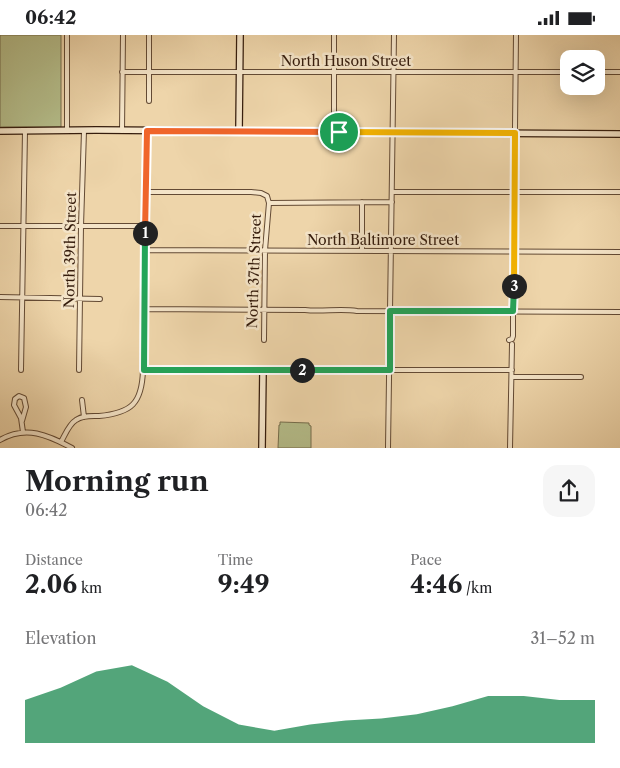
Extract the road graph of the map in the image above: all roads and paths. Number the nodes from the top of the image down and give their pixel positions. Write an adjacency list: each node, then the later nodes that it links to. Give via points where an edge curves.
1 (67, 35): 20 (street)
2 (123, 35): 9 (street)
3 (149, 35): 8 (street)
4 (240, 35): 10 (street)
5 (334, 35): 13 (street)
6 (394, 35): 14 (street)
7 (516, 35): 15 (street)
8 (148, 71): 9 (street, North Huson Street); 10 (street, North Huson Street); 17 (street)
9 (122, 72): 22 (street)
10 (239, 72): 13 (street, North Huson Street); 24 (street)
11 (605, 72): 12 (street)
12 (620, 72)
13 (334, 73): 14 (street, North Huson Street); 25 (street)
14 (394, 73): 15 (street, North Huson Street); 26 (street)
15 (517, 73): 16 (street, North Huson Street); 27 (street)
16 (560, 73)
17 (149, 101)
18 (0, 131): 19 (street)
19 (25, 131): 20 (street); 39 (street)
20 (67, 131): 21 (street)
21 (84, 131): 22 (street); 37 (street, North 39th Street)
22 (122, 131): 23 (street)
23 (147, 131): 24 (street); 29 (street)
24 (239, 131): 25 (street)
25 (334, 132): 26 (street)
26 (393, 133): 27 (street); 30 (street)
27 (515, 133): 28 (street); 31 (street)
28 (620, 134)
29 (146, 192): 34 (street, via 256,192 266,195); 38 (street)
30 (392, 192): 31 (street); 35 (street)
31 (515, 192): 32 (street); 43 (street)
32 (620, 192)
33 (362, 202): 34 (street); 35 (street); 42 (street)
34 (269, 203): 41 (street, North 37th Street)
35 (392, 203): 44 (street)
36 (0, 226): 39 (street)
37 (81, 226): 38 (street); 39 (street); 48 (street, North 39th Street)
38 (145, 226): 40 (street)
39 (24, 227): 47 (street)
40 (146, 250): 41 (street, North Baltimore Street); 50 (street)
41 (265, 251): 42 (street, North Baltimore Street); 51 (street, North 37th Street)
42 (362, 251): 44 (street, North Baltimore Street)
43 (514, 251): 44 (street, North Baltimore Street); 45 (street, North Baltimore Street); 53 (street)
44 (392, 252): 52 (street)
45 (620, 252)
46 (0, 297): 47 (street)
47 (23, 297): 48 (street); 56 (street)
48 (81, 298): 49 (street); 57 (street, North 39th Street)
49 (100, 299)
50 (144, 309): 51 (street); 58 (street)
51 (264, 310): 52 (street); 55 (street, North 37th Street)
52 (390, 311): 53 (street); 60 (street)
53 (513, 311): 54 (street); 61 (street)
54 (620, 312)
55 (264, 340)
56 (21, 370)
57 (79, 370)
58 (144, 370): 59 (street); 65 (street, via 141,393 132,406 112,414)
59 (264, 370): 60 (street); 71 (street)
60 (390, 370): 61 (street); 72 (street)
61 (512, 370): 62 (street)
62 (512, 377): 63 (street); 73 (street)
63 (581, 377)
64 (82, 399): 65 (street)
65 (84, 417): 69 (street, via 72,423)
66 (22, 421): 66 (street, via 26,403 19,396 14,403); 67 (street)
67 (23, 432): 68 (street); 69 (street, via 45,435)
68 (0, 440)
69 (61, 442): 70 (street)
70 (72, 448)
71 (262, 448)
72 (388, 448)
73 (510, 448)

